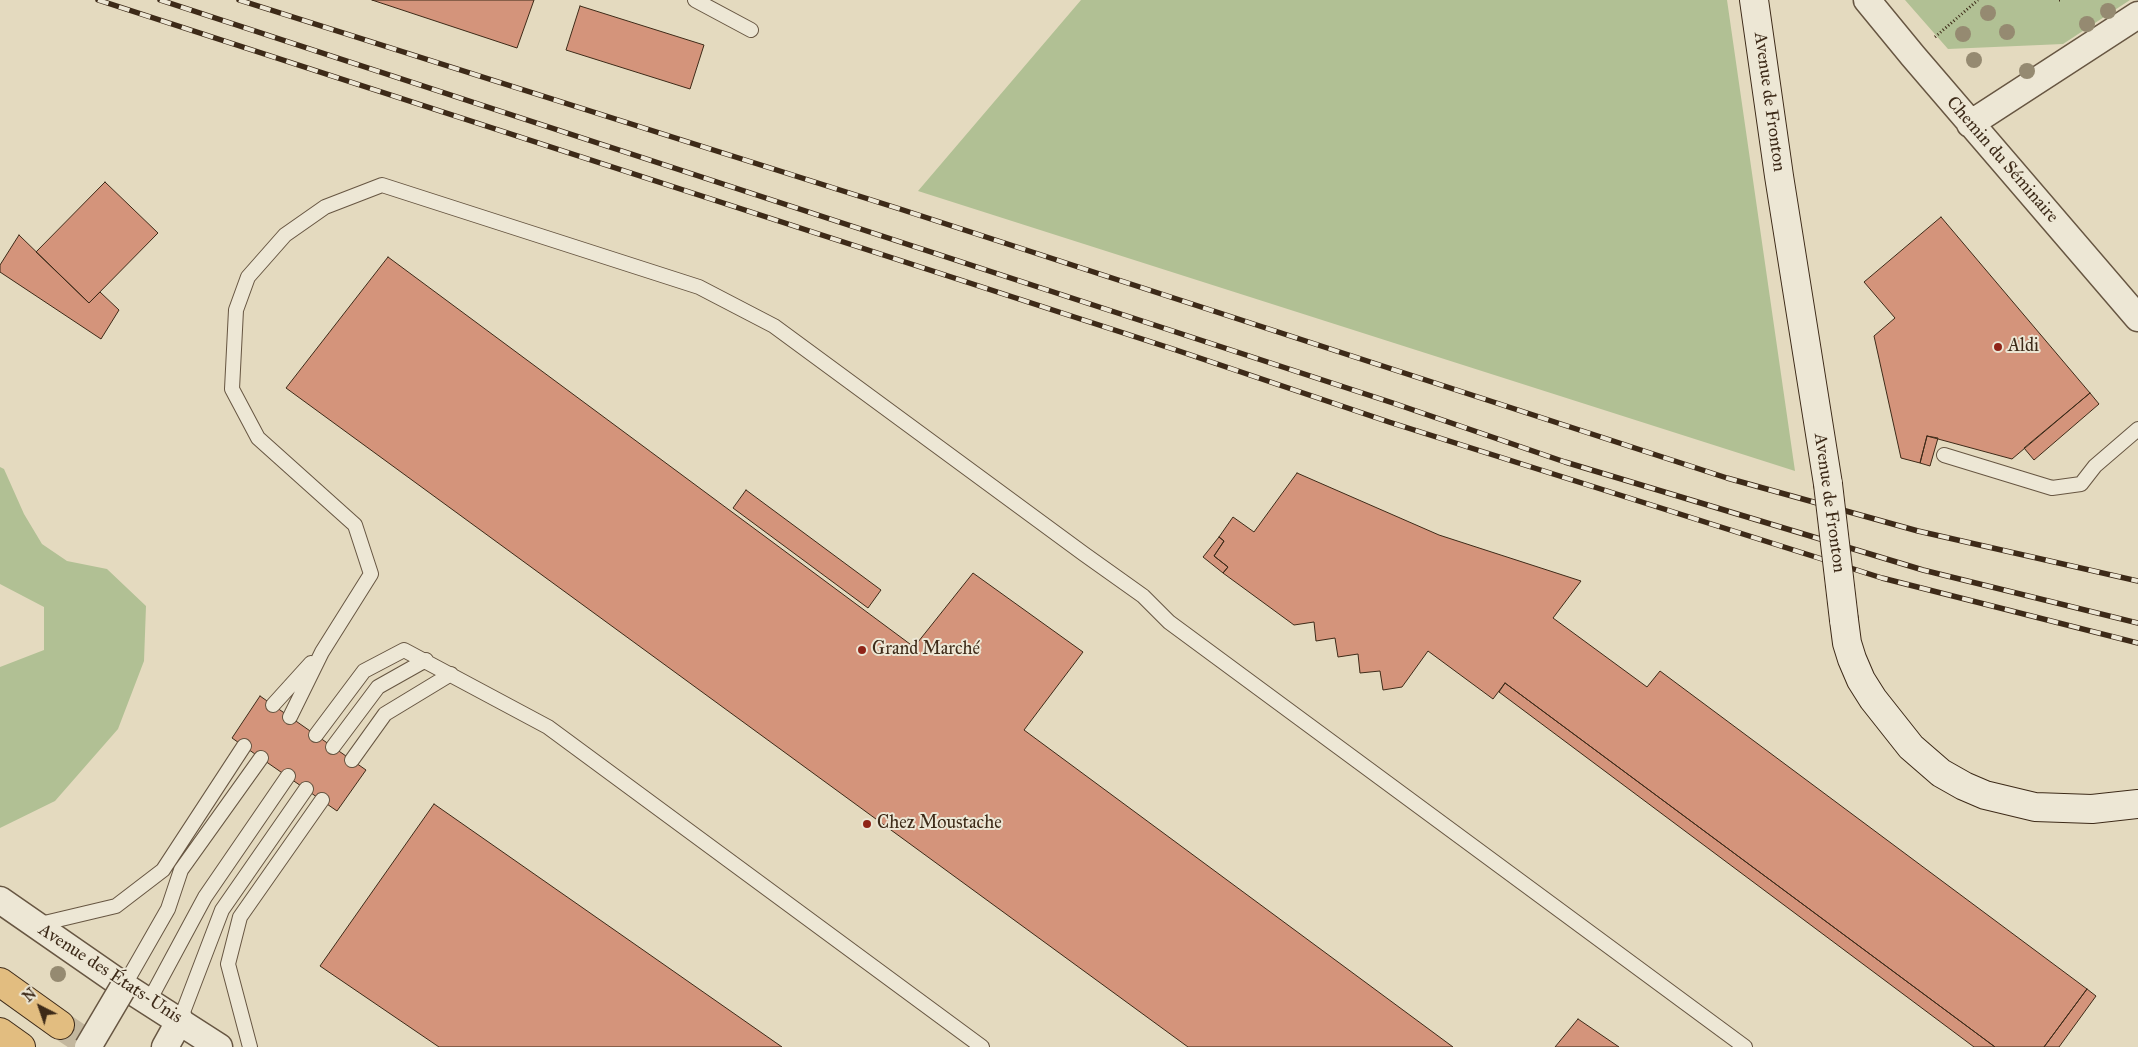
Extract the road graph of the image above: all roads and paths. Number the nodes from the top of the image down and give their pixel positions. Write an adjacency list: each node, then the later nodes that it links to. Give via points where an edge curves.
1 (695, 0): 6 (lane)
2 (1754, 0): 25 (street, Avenue de Fronton, bridge, via 1828,484 1847,643 1852,659 1868,692 1911,747 1964,786 1985,795 2036,807 2092,809)
3 (1867, 0): 7 (street, Chemin du Séminaire)
4 (1978, 0): 7 (path)
5 (2138, 15): 8 (street)
6 (751, 30)
7 (1913, 56): 8 (street, Chemin du Séminaire)
8 (1970, 124): 9 (street, Chemin du Séminaire)
9 (2138, 318)
10 (2138, 429): 11 (lane, via 2095,466 2081,484 2052,488)
11 (1944, 455)
12 (322, 652): 15 (lane); 16 (lane); 40 (lane, via 371,574 355,526 258,438 232,389 236,310 248,277 285,235 325,207 382,185 699,287 774,326 1143,596 1169,622)
13 (426, 660): 14 (lane); 17 (lane, via 404,650 364,671); 19 (lane, via 378,688)
14 (451, 674): 21 (lane, via 385,714); 39 (lane, via 548,727)
15 (273, 705)
16 (290, 717)
17 (316, 735)
18 (244, 746): 27 (lane, via 163,870 116,906)
19 (333, 747)
20 (261, 758): 29 (lane, via 180,870 168,909)
21 (352, 760)
22 (288, 776): 30 (lane, via 205,897)
23 (306, 788): 31 (lane, via 222,910)
24 (322, 800): 38 (lane, via 240,917 228,964)
25 (2138, 804)
26 (0, 900): 27 (street, Avenue des États-Unis)
27 (36, 925): 29 (street, Avenue des États-Unis)
28 (0, 982): 32 (main road)
29 (124, 986): 30 (street, Avenue des États-Unis); 35 (street, bridge)
30 (149, 1001): 31 (street, Avenue des États-Unis)
31 (180, 1020): 36 (street); 37 (street, Avenue des États-Unis)
32 (60, 1025)
33 (0, 1032): 34 (main road)
34 (21, 1047)
35 (88, 1047)
36 (165, 1047)
37 (219, 1047)
38 (250, 1047)
39 (982, 1047)
40 (1745, 1047)

